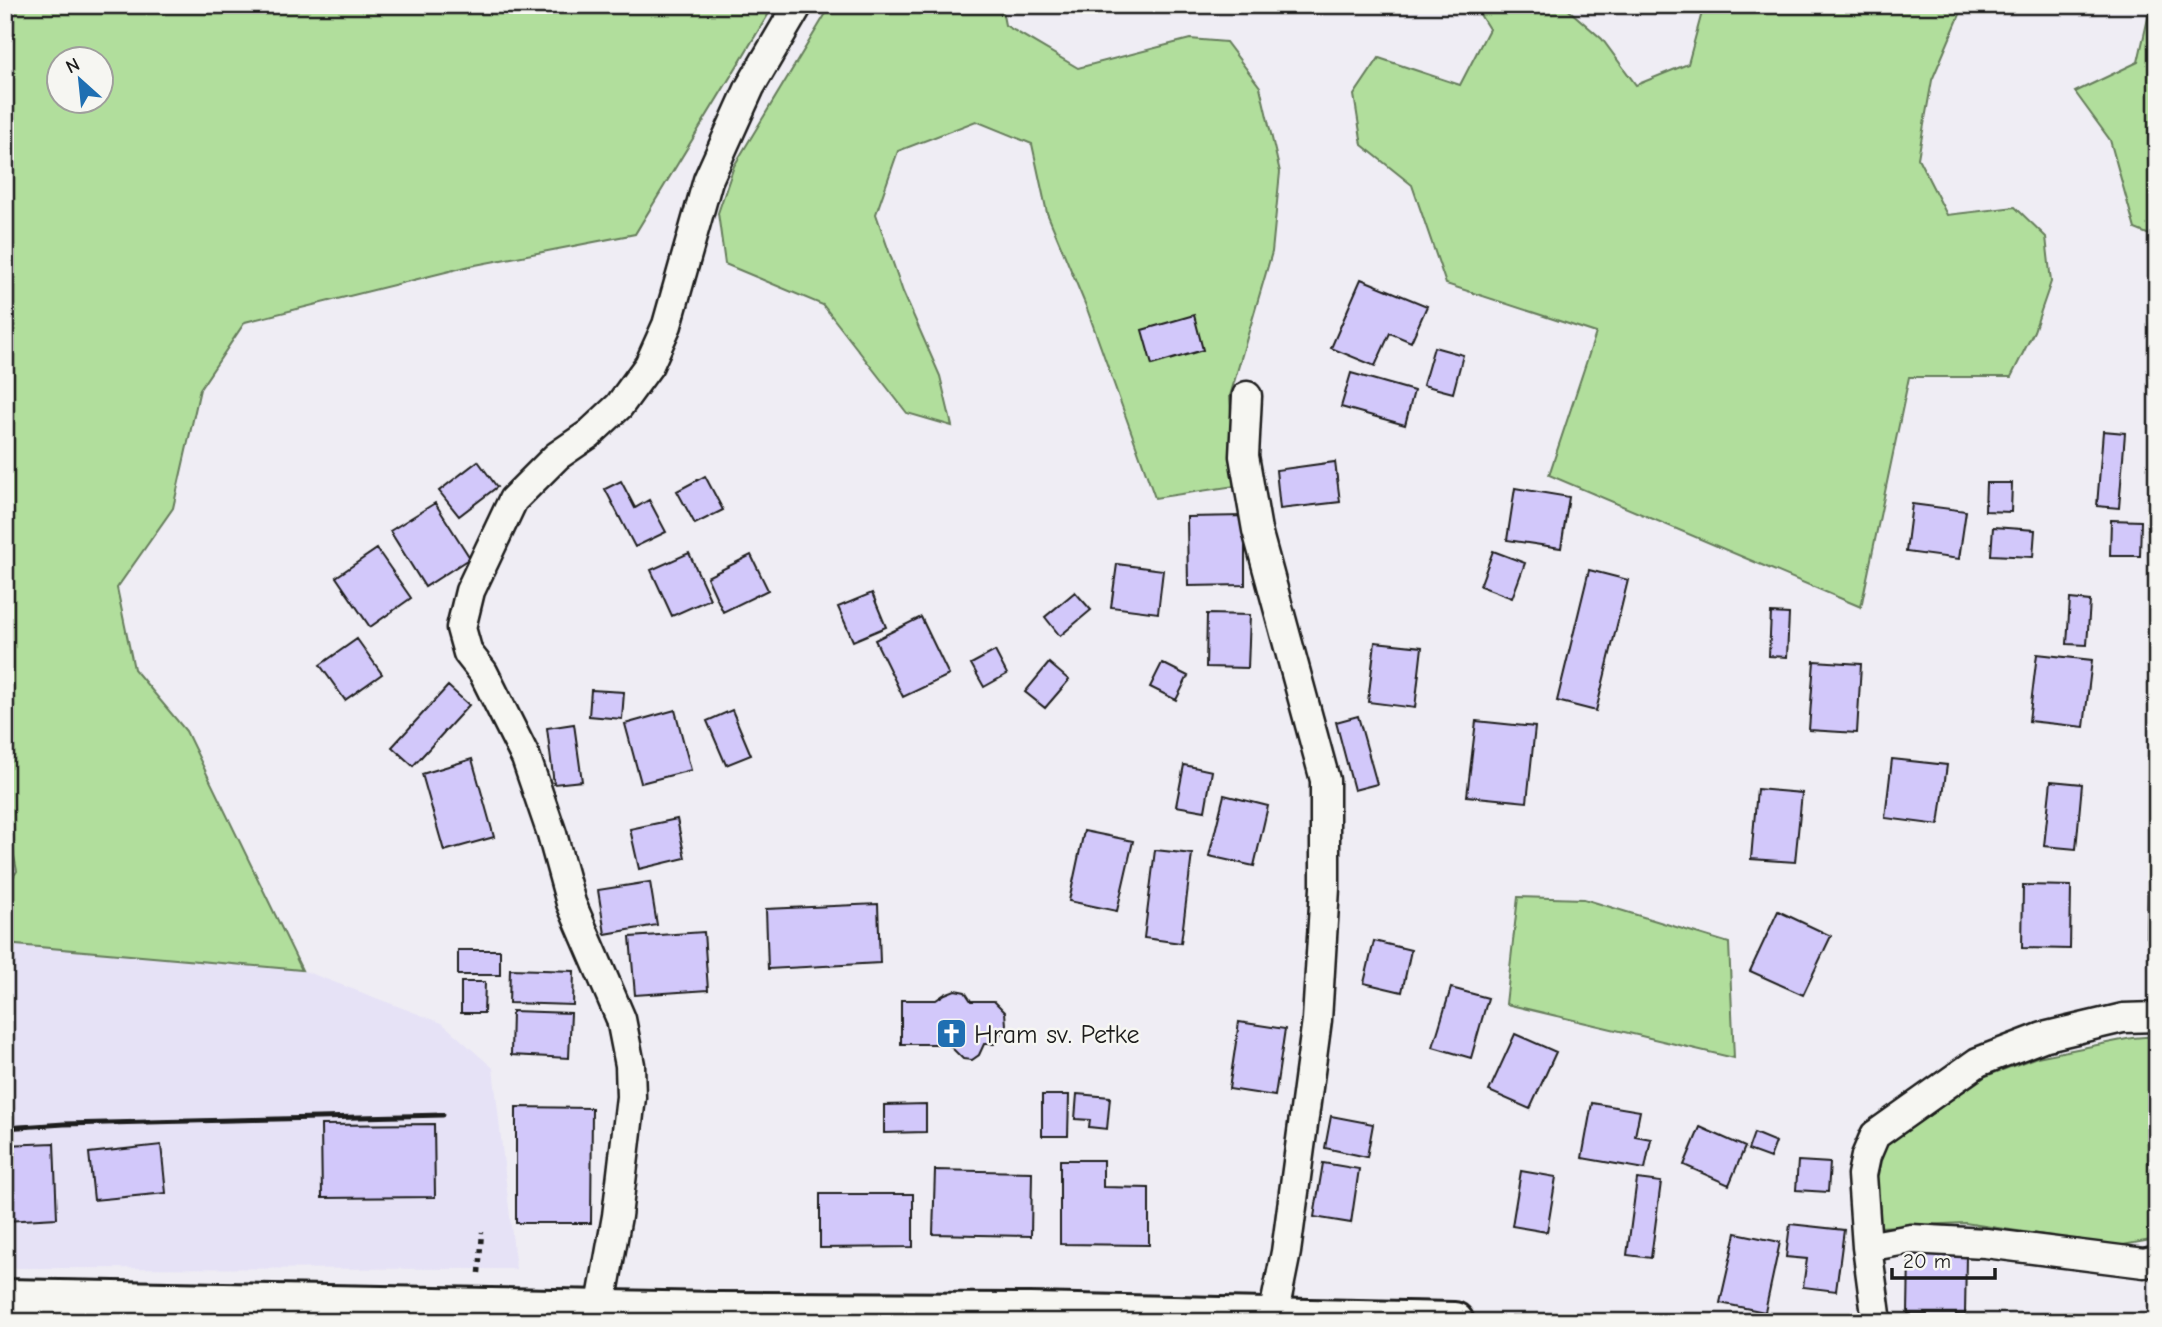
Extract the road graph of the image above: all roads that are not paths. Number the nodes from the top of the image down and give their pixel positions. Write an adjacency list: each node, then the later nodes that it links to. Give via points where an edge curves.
1 (798, 5): 7 (street, via 750,87 708,180 667,325 649,365 619,407 557,456 513,500 470,591 460,628 468,653 483,672 526,758 571,903 621,1019 631,1097)
2 (1247, 396): 9 (street, via 1244,456 1257,530 1325,780 1325,888 1317,1020)
3 (2157, 1017): 4 (street, via 2123,1018 2043,1037 1978,1062 1875,1135 1862,1175)
4 (1867, 1247): 5 (street, via 1911,1239 2144,1263); 11 (street)
5 (2157, 1260)
6 (5, 1299): 7 (main road)
7 (600, 1310): 8 (main road)
8 (875, 1317): 9 (main road)
9 (1273, 1317): 10 (main road)
10 (1454, 1322)
11 (1877, 1322)

